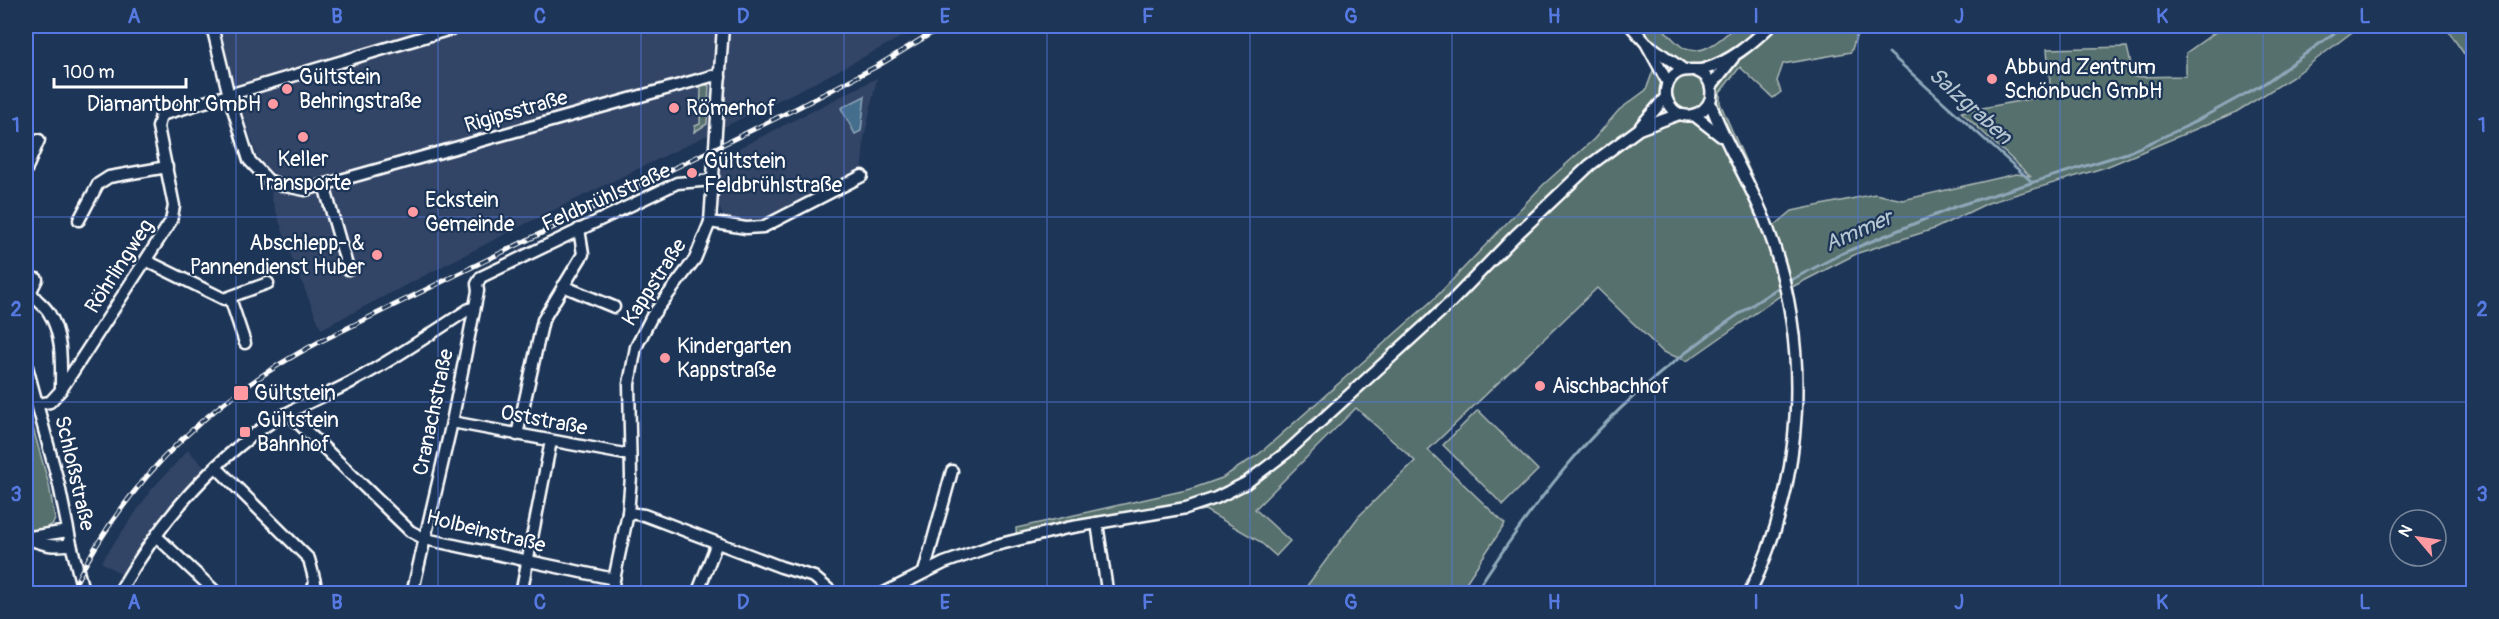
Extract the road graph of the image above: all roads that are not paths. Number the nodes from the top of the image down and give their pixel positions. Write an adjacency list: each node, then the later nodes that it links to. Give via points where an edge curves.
1 (212, 26): 13 (street, Rigipsstraße)
2 (461, 26): 13 (street)
3 (723, 26): 10 (street, Kappstraße)
4 (1631, 26): 6 (street)
5 (1770, 26): 7 (street)
6 (1646, 43): 8 (street); 11 (street)
7 (1734, 57): 9 (street); 12 (street)
8 (1684, 70): 9 (street); 11 (street)
9 (1696, 70): 12 (street, via 1706,76)
10 (720, 77): 24 (street, Kappstraße); 25 (street, Rigipsstraße, via 712,76)
11 (1668, 83): 14 (street)
12 (1711, 86): 15 (street)
13 (229, 96): 21 (street, Röhrlingweg, via 161,115 159,127); 25 (street, Rigipsstraße, via 249,160 268,180 305,190)
14 (1666, 97): 16 (street); 18 (street)
15 (1710, 102): 17 (street); 19 (street)
16 (1679, 114): 17 (street); 18 (street)
17 (1694, 115): 19 (street)
18 (1639, 129): 49 (street, via 1564,189 1450,303 1259,475 1202,503)
19 (1723, 138): 71 (street, via 1756,200 1780,263 1796,363 1794,441 1779,517)
20 (39, 140): 22 (street)
21 (167, 167): 26 (street, via 110,177 98,184); 29 (street, Röhrlingweg, via 174,206 171,221)
22 (26, 170)
23 (862, 176): 27 (street, via 763,227)
24 (713, 180): 27 (street, Kappstraße); 28 (street, Feldbrühlstraße, via 677,183)
25 (324, 185): 30 (street)
26 (80, 220)
27 (710, 222): 45 (street, Kappstraße, via 695,259 652,316 636,347 629,384)
28 (579, 229): 33 (street, via 583,254); 36 (street, Feldbrühlstraße, via 482,275)
29 (147, 261): 34 (street, via 224,299); 39 (street, Röhrlingweg)
30 (348, 270)
31 (37, 279): 39 (street, Röhrlingweg, via 32,296 49,312 60,345)
32 (268, 283): 34 (street)
33 (563, 286): 35 (street); 43 (street, via 543,320)
34 (230, 298): 37 (street)
35 (614, 307)
36 (474, 308): 41 (street, via 357,380); 42 (street, Cranachstraße)
37 (245, 343)
38 (26, 363): 40 (street, Schloßstraße)
39 (61, 390): 40 (street, Röhrlingweg, via 50,402)
40 (38, 405): 50 (street, Schloßstraße)
41 (288, 413): 46 (street); 53 (street, Holbeinstraße, via 410,531)
42 (452, 422): 43 (street, Oststraße); 53 (street, Cranachstraße)
43 (517, 435): 44 (street, Oststraße)
44 (551, 441): 45 (street, Oststraße); 56 (street)
45 (630, 455): 48 (street, Kappstraße)
46 (216, 467): 51 (street); 64 (street, via 309,559 315,582)
47 (952, 471): 57 (street)
48 (628, 513): 54 (street, via 644,515); 58 (street, Kappstraße)
49 (1097, 523): 57 (street, via 1014,540); 60 (street)
50 (68, 531): 52 (street); 55 (street, Schloßstraße)
51 (156, 536): 62 (street); 63 (street)
52 (26, 538): 55 (street, via 47,546)
53 (425, 539): 56 (street, Holbeinstraße); 65 (street, Cranachstraße)
54 (717, 543): 68 (street); 69 (street, via 814,577)
55 (71, 544): 61 (street, Schloßstraße)
56 (526, 561): 58 (street, Holbeinstraße); 66 (street)
57 (924, 572): 59 (street)
58 (614, 579): 67 (street, Kappstraße)
59 (905, 588): 70 (street)
60 (1107, 590)
61 (84, 594)
62 (118, 594)
63 (218, 594)
64 (311, 594)
65 (412, 594)
66 (520, 594)
67 (611, 594)
68 (697, 594)
69 (834, 594)
70 (882, 594)
71 (1749, 594)

